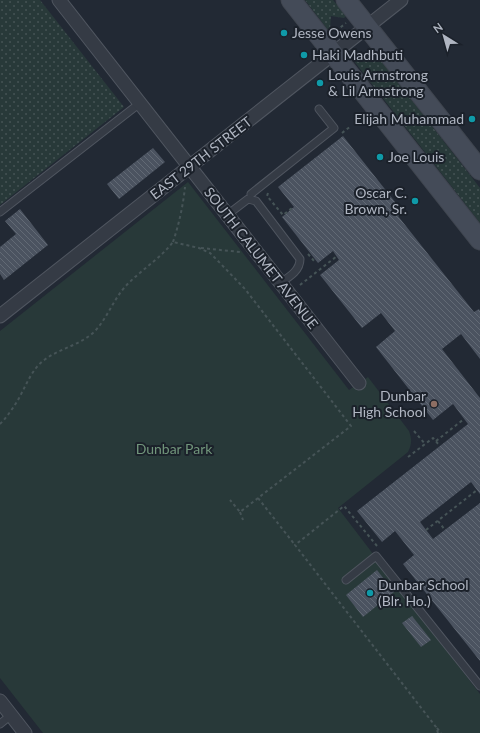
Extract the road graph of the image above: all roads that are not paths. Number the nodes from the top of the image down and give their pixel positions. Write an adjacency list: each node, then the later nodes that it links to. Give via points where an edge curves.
1 (59, 0): 7 (street, SOUTH CALUMET AVENUE)
2 (291, 0): 6 (main road)
3 (346, 0): 5 (main road)
4 (401, 0): 5 (street, EAST 29TH STREET)
5 (368, 26): 6 (street, EAST 29TH STREET); 10 (main road)
6 (333, 53): 9 (street, EAST 29TH STREET); 14 (main road)
7 (140, 103): 9 (street, SOUTH CALUMET AVENUE); 12 (lane)
8 (319, 109): 11 (lane, via 334,128)
9 (189, 167): 13 (street, SOUTH CALUMET AVENUE); 16 (street, EAST 29TH STREET)
10 (480, 170)
11 (251, 194)
12 (0, 212)
13 (227, 215): 15 (street, SOUTH CALUMET AVENUE); 15 (lane, via 248,199 256,200 300,260 300,265 294,272)
14 (480, 240)
15 (280, 283): 17 (street, SOUTH CALUMET AVENUE)
16 (0, 316)
17 (359, 383)
18 (346, 580): 19 (lane, via 376,556)
19 (480, 686)
20 (0, 701): 21 (street)
21 (11, 715): 22 (lane); 23 (street)
22 (0, 724)
23 (25, 733)

